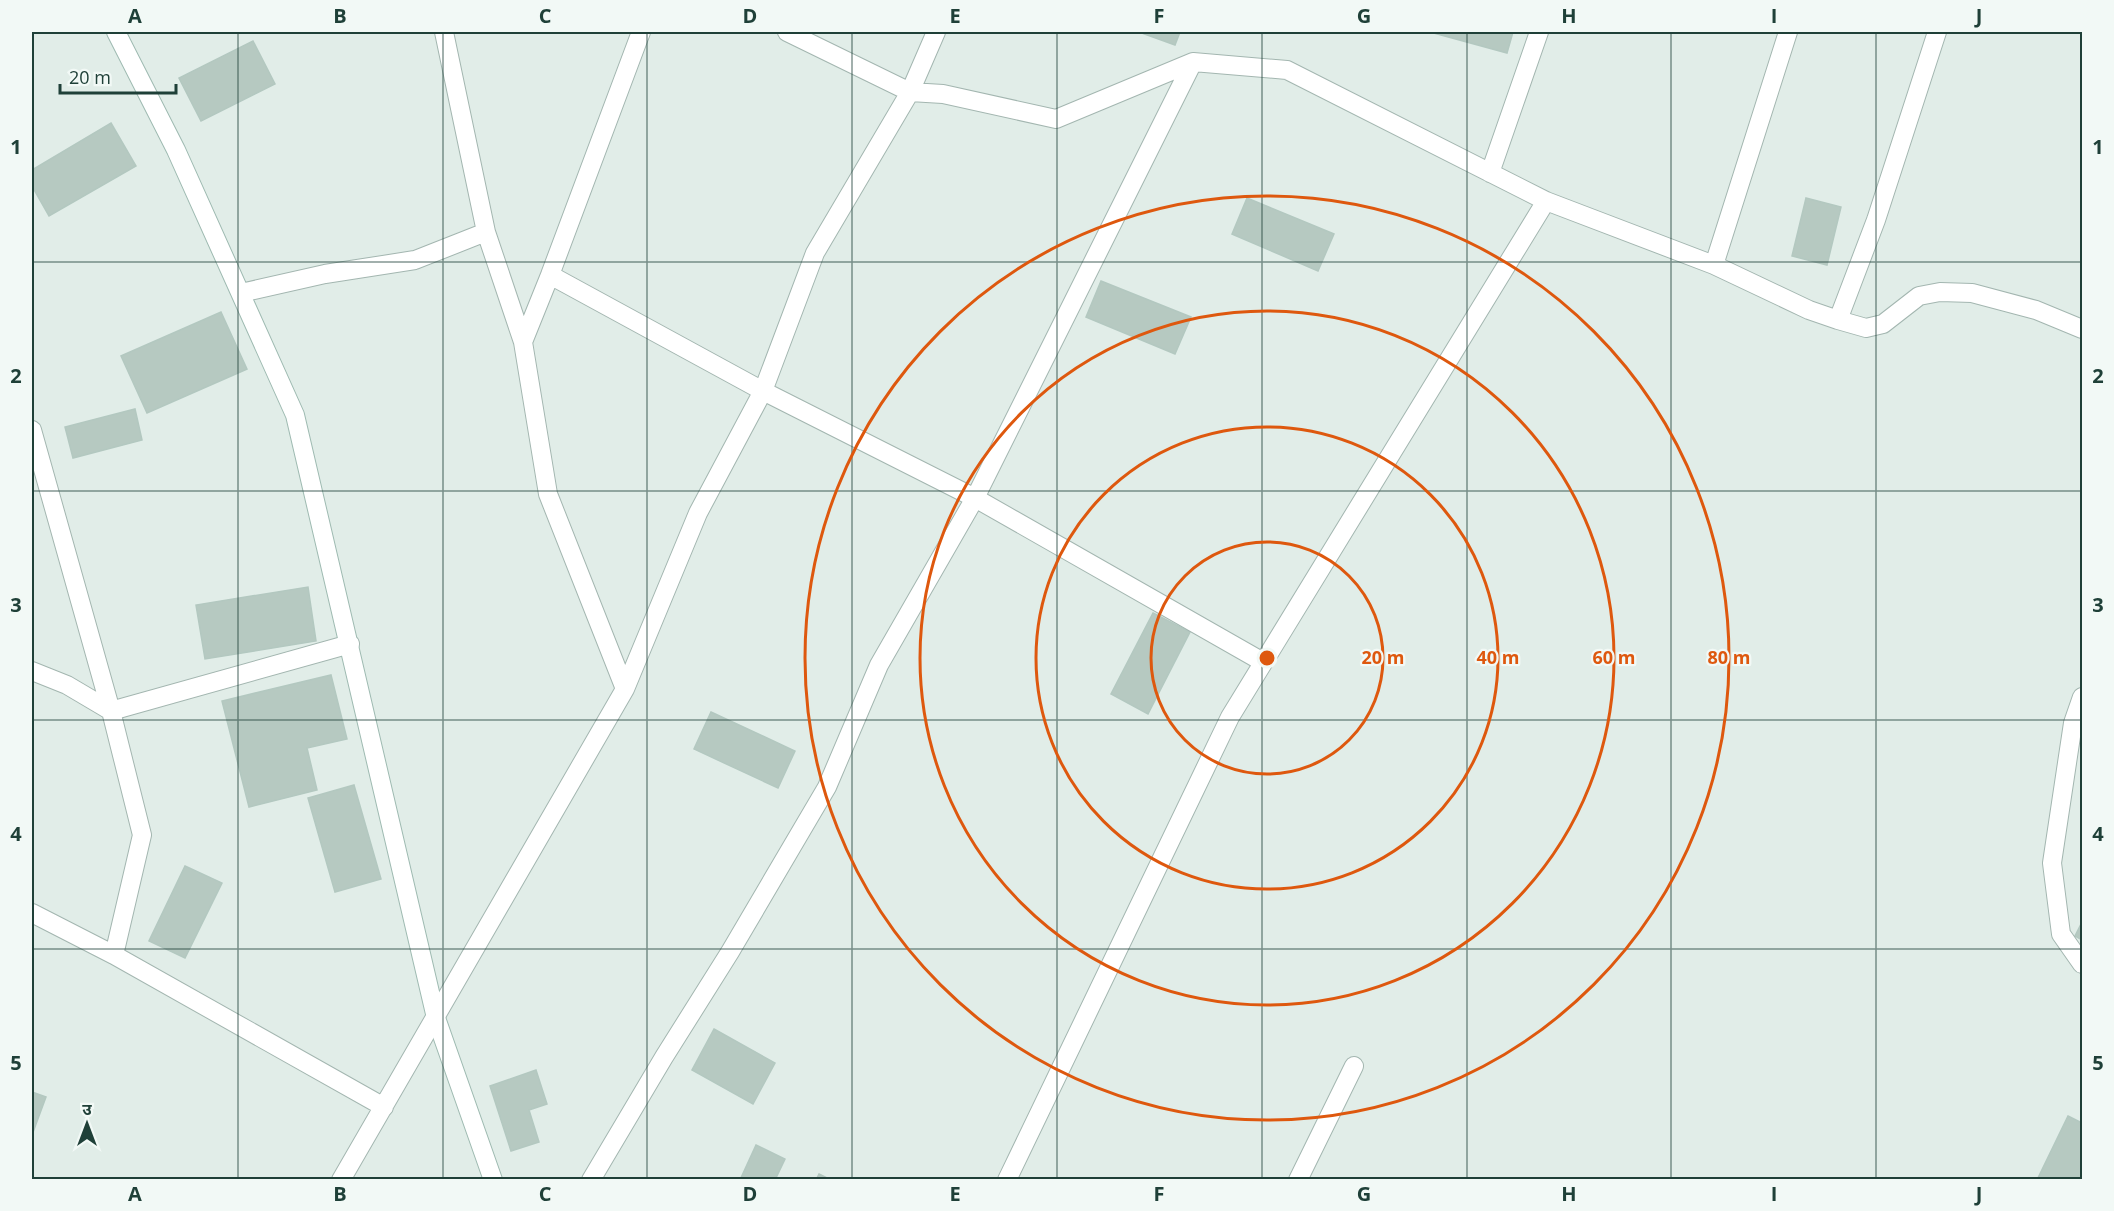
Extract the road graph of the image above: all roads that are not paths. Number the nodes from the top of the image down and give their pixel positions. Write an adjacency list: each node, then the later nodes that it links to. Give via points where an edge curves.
1 (116, 32): 16 (street, via 176,150)
2 (444, 32): 13 (street)
3 (640, 32): 15 (street)
4 (787, 32): 10 (street)
5 (936, 32): 10 (street)
6 (1539, 32): 11 (street)
7 (1788, 32): 14 (street)
8 (1937, 32): 17 (street, via 1876,220)
9 (1193, 62): 10 (street, via 1056,119 943,94); 11 (street, via 1287,70); 22 (street)
10 (910, 92): 20 (street, via 815,253)
11 (1490, 173): 12 (street)
12 (1546, 201): 14 (street); 24 (street)
13 (486, 232): 16 (street, via 415,260 325,274); 19 (street)
14 (1714, 265): 17 (street)
15 (550, 275): 19 (street); 20 (street)
16 (241, 293): 23 (street, via 295,415)
17 (1838, 321): 18 (street, via 1866,328 1883,324 1919,296 1951,292 1972,293 2036,310)
18 (2082, 329)
19 (523, 342): 26 (street, via 548,494)
20 (763, 391): 22 (street); 26 (street, via 698,513)
21 (32, 430): 28 (street)
22 (975, 498): 24 (street); 37 (street, via 879,665 827,787)
23 (350, 644): 28 (street); 32 (street)
24 (1263, 662): 38 (street, via 1230,717)
25 (32, 671): 28 (street, via 68,685)
26 (625, 689): 32 (street)
27 (2082, 697): 31 (street, via 2073,723 2052,863 2061,934)
28 (111, 711): 30 (street, via 142,835)
29 (32, 913): 30 (street)
30 (114, 955): 34 (street)
31 (2082, 964)
32 (436, 1018): 34 (street); 36 (street)
33 (1354, 1066): 39 (street)
34 (384, 1107): 35 (street)
35 (342, 1179)
36 (494, 1179)
37 (591, 1179)
38 (1008, 1179)
39 (1298, 1179)

